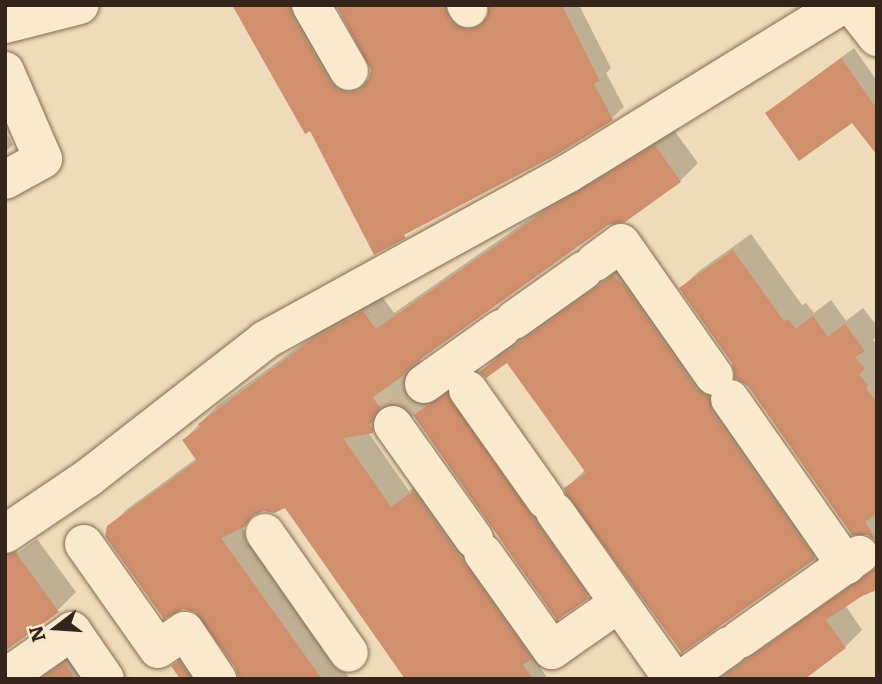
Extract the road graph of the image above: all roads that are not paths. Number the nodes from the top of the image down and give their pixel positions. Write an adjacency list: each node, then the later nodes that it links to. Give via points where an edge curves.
1 (80, 5): 5 (street)
2 (311, 5): 8 (street)
3 (842, 5): 11 (street, via 567,174 265,340 88,478)
4 (852, 5): 6 (street)
5 (5, 24)
6 (877, 37)
7 (5, 71): 9 (street, via 43,159)
8 (349, 71)
9 (5, 180)
10 (393, 425): 14 (street, via 552,650)
11 (8, 525)
12 (265, 533): 15 (street)
13 (83, 544): 18 (street, via 158,649 185,631)
14 (619, 603): 19 (street); 20 (street, via 450,378 507,325 621,243 722,387 853,560)
15 (359, 667)
16 (5, 678): 17 (street, via 72,631)
17 (105, 679)
18 (217, 679)
19 (673, 679)
20 (683, 679)

